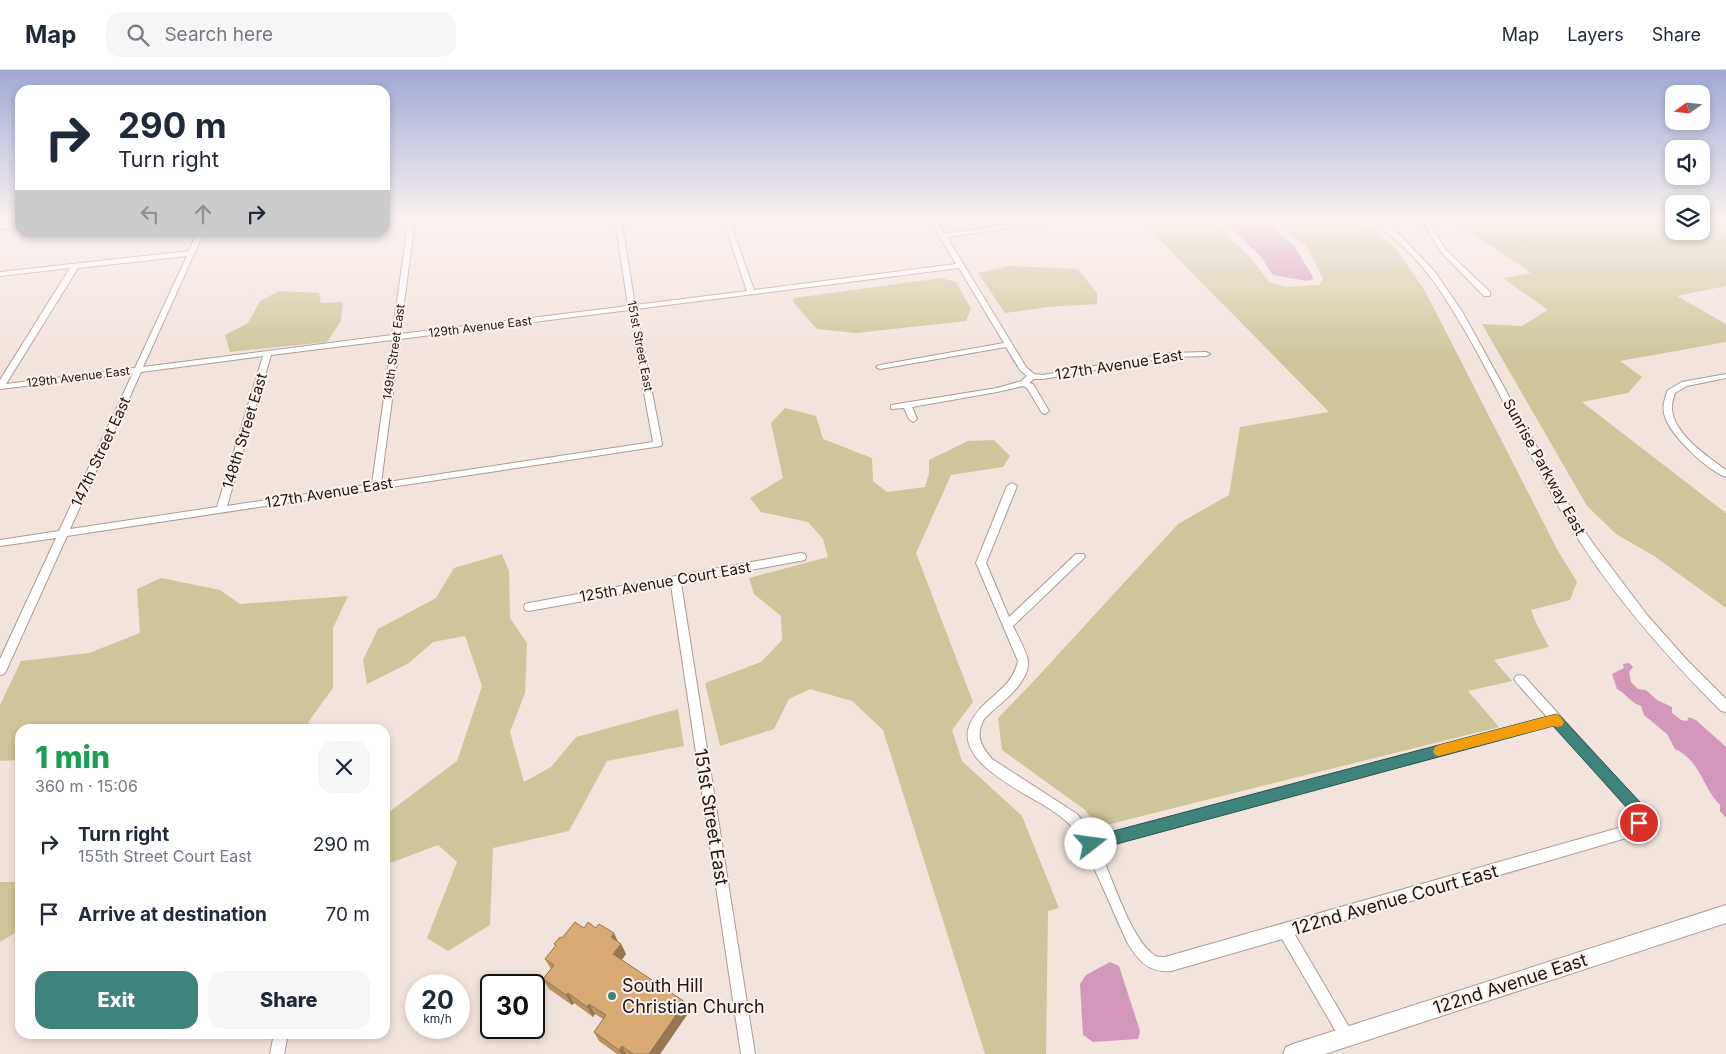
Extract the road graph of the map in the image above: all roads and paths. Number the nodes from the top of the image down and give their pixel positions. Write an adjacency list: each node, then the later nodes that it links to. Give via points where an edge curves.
1 (85, 265): 8 (street)
2 (186, 265): 19 (street, 147th Street East)
3 (405, 265): 14 (street, 149th Street East)
4 (625, 265): 13 (street, 151st Street East)
5 (742, 265): 11 (street)
6 (1427, 265): 42 (street, Sunrise Parkway East, via 1450,296 1571,519 1594,555 1672,653)
7 (1459, 265): 12 (street)
8 (75, 266): 10 (street); 23 (street)
9 (960, 266): 11 (street, 129th Avenue East); 15 (street)
10 (0, 274)
11 (751, 292): 13 (street, 129th Avenue East)
12 (1487, 294)
13 (632, 308): 14 (street, 129th Avenue East); 28 (street, 151st Street East)
14 (395, 337): 16 (street, 129th Avenue East); 30 (street, 149th Street East)
15 (1009, 344): 18 (street); 20 (street, via 1023,368)
16 (268, 353): 19 (street, 129th Avenue East); 32 (street, 148th Street East)
17 (1206, 354): 20 (street, 127th Avenue East, via 1171,355 1053,376)
18 (880, 367)
19 (138, 369): 23 (street, 129th Avenue East); 33 (street, 147th Street East)
20 (1032, 376): 22 (street)
21 (1726, 376): 29 (street, via 1684,384 1671,392 1666,407 1676,430)
22 (1024, 383): 24 (street); 26 (street, via 1030,386)
23 (0, 387)
24 (907, 405): 25 (street); 27 (street)
25 (894, 407)
26 (1045, 411)
27 (913, 419)
28 (658, 444): 30 (street, 127th Avenue East)
29 (1726, 474)
30 (376, 486): 32 (street, 127th Avenue East)
31 (1012, 486): 39 (street, via 980,563)
32 (221, 509): 33 (street, 127th Avenue East)
33 (63, 533): 34 (street, 127th Avenue East); 40 (street, 147th Street East)
34 (0, 543)
35 (802, 557): 37 (street, 125th Avenue Court East)
36 (1080, 558): 39 (street)
37 (675, 580): 38 (street, 125th Avenue Court East); 50 (street, 151st Street East)
38 (528, 607)
39 (1009, 624): 44 (street, via 1023,661 1023,671 1020,678 980,717 973,736 975,745 978,753 992,765 1078,822)
40 (0, 671)
41 (1520, 679): 43 (street)
42 (1726, 707)
43 (1556, 720): 44 (street); 46 (street, 122nd Avenue Court East, via 1635,806 1640,816 1633,830)
44 (1091, 844): 46 (street, 122nd Avenue Court East, via 1134,944 1148,960 1162,966)
45 (1726, 914): 47 (main road, 122nd Avenue East)
46 (1286, 932): 47 (street)
47 (1347, 1037): 51 (main road, 122nd Avenue East)
48 (280, 1039): 49 (street)
49 (277, 1054)
50 (748, 1054)
51 (1293, 1054)

